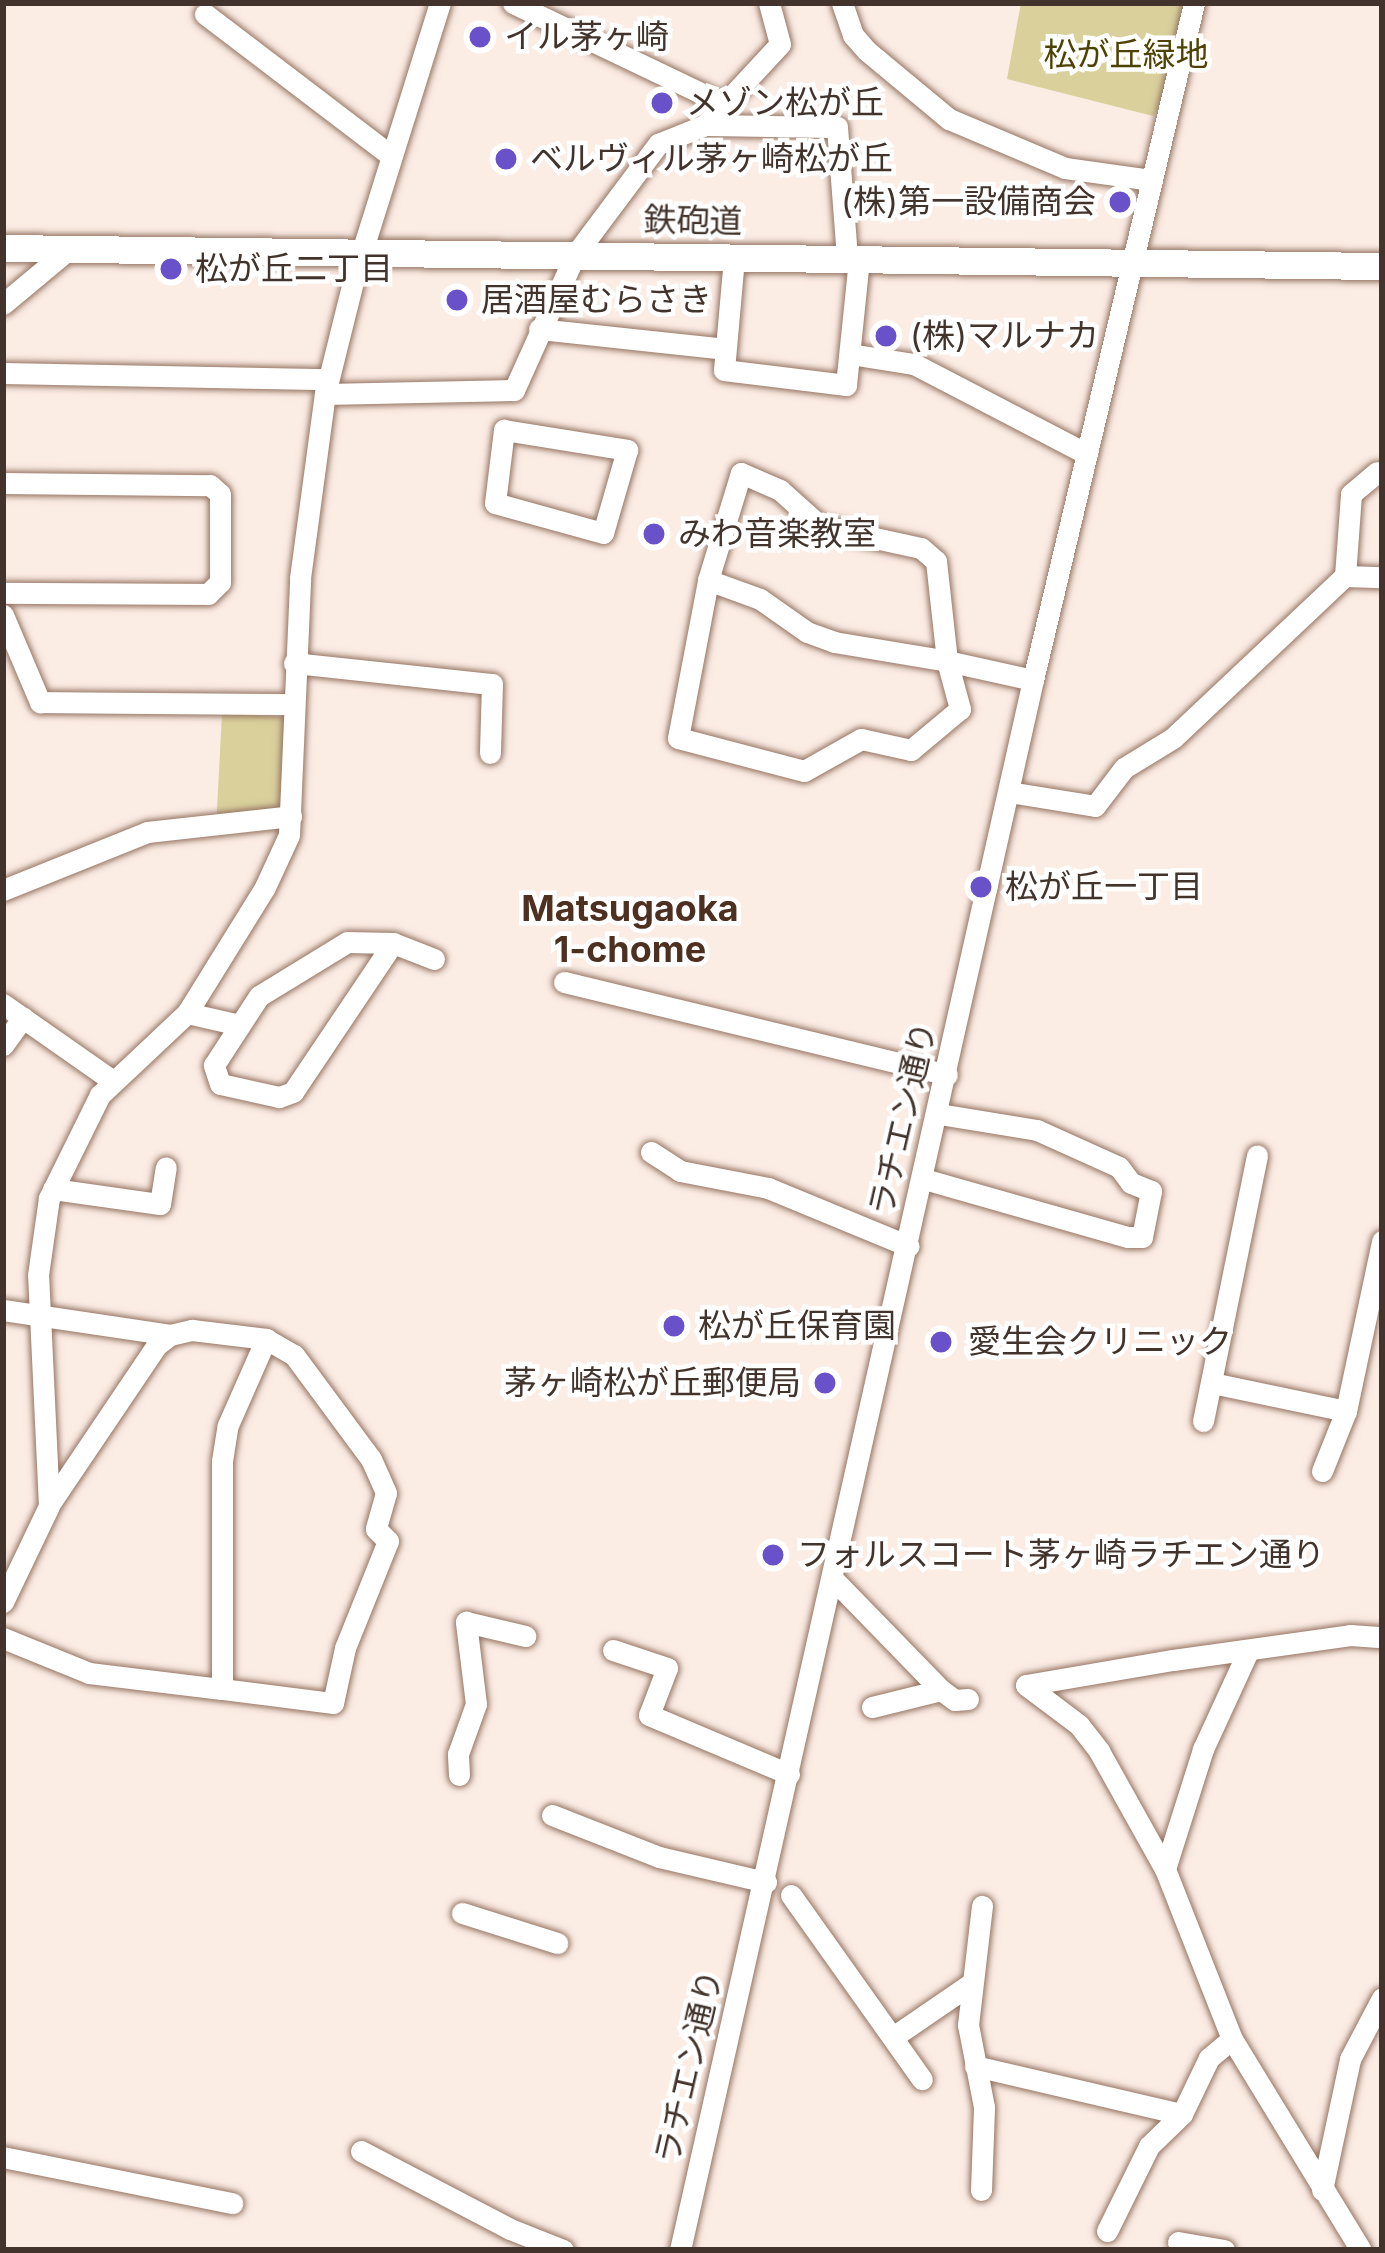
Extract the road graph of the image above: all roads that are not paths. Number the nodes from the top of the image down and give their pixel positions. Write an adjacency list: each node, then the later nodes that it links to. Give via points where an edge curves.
1 (440, 3): 9 (street)
2 (513, 3): 7 (street)
3 (769, 3): 7 (street, via 780,44)
4 (842, 3): 10 (street, via 867,51 949,118 1065,168)
5 (1195, 3): 10 (street, ラチエン通り)
6 (206, 14): 9 (street)
7 (724, 104): 8 (street)
8 (705, 125): 14 (street, via 658,144); 16 (street, via 837,127)
9 (390, 155): 13 (street)
10 (1153, 180): 17 (street, ラチエン通り)
11 (3, 248): 12 (street, 鉄砲道)
12 (70, 249): 13 (street, 鉄砲道); 19 (street)
13 (362, 253): 14 (street, 鉄砲道); 24 (street)
14 (575, 255): 15 (street, 鉄砲道); 20 (street)
15 (734, 258): 16 (street, 鉄砲道); 21 (street)
16 (853, 258): 17 (street, 鉄砲道); 22 (street)
17 (1133, 262): 18 (street, 鉄砲道); 27 (street, ラチエン通り)
18 (1382, 266)
19 (3, 304)
20 (539, 329): 21 (street); 25 (street)
21 (725, 349): 22 (street, via 724,370 846,386)
22 (850, 354): 27 (street, via 914,364)
23 (3, 373): 24 (street)
24 (327, 387): 25 (street); 36 (street)
25 (514, 390): 26 (street)
26 (504, 430): 26 (street, via 495,502 603,533 627,450)
27 (1087, 454): 37 (street, ラチエン通り)
28 (1377, 472): 30 (street, via 1351,494)
29 (3, 483): 33 (street, via 210,485 220,494 220,582 208,594)
30 (1345, 576): 31 (street); 40 (street, via 1173,738 1124,768 1094,806)
31 (1382, 577)
32 (708, 580): 35 (street, via 834,642); 35 (street, via 741,473 779,490 820,526 921,548 936,561); 35 (street, via 678,738 804,771 862,739 911,750 960,709)
33 (3, 593)
34 (3, 615): 38 (street, via 40,702)
35 (947, 661): 37 (street)
36 (294, 662): 38 (street); 39 (street, via 492,684)
37 (1033, 680): 40 (street, ラチエン通り)
38 (292, 704): 41 (street)
39 (490, 753)
40 (1009, 792): 51 (street, ラチエン通り)
41 (291, 816): 42 (street, via 147,832); 47 (street, via 265,887)
42 (3, 890)
43 (393, 943): 44 (street); 49 (street, via 346,942 259,996); 49 (street, via 293,1092 279,1097 220,1084 214,1065)
44 (434, 959)
45 (564, 982): 51 (street)
46 (3, 1004): 48 (street)
47 (187, 1013): 49 (street); 52 (street)
48 (23, 1017): 50 (street); 52 (street)
49 (240, 1025)
50 (3, 1046)
51 (947, 1075): 53 (street, ラチエン通り)
52 (110, 1079): 58 (street)
53 (939, 1114): 57 (street, ラチエン通り); 57 (street, via 1037,1130 1119,1167 1151,1191 1142,1237)
54 (651, 1153): 60 (street, via 680,1172 768,1188)
55 (1257, 1155): 65 (street)
56 (166, 1167): 58 (street, via 159,1213)
57 (924, 1179): 60 (street, ラチエン通り)
58 (53, 1189): 62 (street, via 42,1229)
59 (1382, 1240): 66 (street)
60 (909, 1246): 70 (street, ラチエン通り)
61 (3, 1310): 62 (street)
62 (39, 1314): 63 (street); 69 (street)
63 (170, 1334): 64 (street); 69 (street)
64 (266, 1339): 77 (street, via 228,1425 222,1461); 77 (street, via 294,1355 352,1426 386,1493 376,1529 388,1541 333,1703)
65 (1212, 1383): 66 (street); 67 (street)
66 (1346, 1411): 68 (street)
67 (1204, 1421)
68 (1322, 1471)
69 (49, 1506): 71 (street)
70 (833, 1579): 78 (street); 81 (street, ラチエン通り)
71 (3, 1602)
72 (525, 1636): 82 (street, via 466,1622 476,1705)
73 (1382, 1636): 76 (street)
74 (3, 1638): 77 (street, via 89,1673)
75 (613, 1650): 81 (street, via 667,1668 649,1714)
76 (1248, 1651): 84 (street, via 1203,1749); 84 (street, via 1026,1685 1089,1738)
77 (222, 1689)
78 (941, 1690): 79 (street); 80 (street)
79 (968, 1699)
80 (872, 1707)
81 (790, 1774): 85 (street, ラチエン通り)
82 (459, 1775)
83 (552, 1815): 85 (street, via 659,1857)
84 (1166, 1869): 93 (street)
85 (766, 1882): 105 (street, ラチエン通り)
86 (791, 1895): 92 (street)
87 (982, 1906): 90 (street)
88 (462, 1913): 89 (street)
89 (556, 1943)
90 (972, 1983): 92 (street); 94 (street)
91 (1382, 1998): 100 (street, via 1350,2059)
92 (893, 2037): 95 (street)
93 (1232, 2039): 96 (street, via 1209,2058); 100 (street)
94 (975, 2066): 96 (street); 99 (street, via 984,2107)
95 (922, 2079)
96 (1182, 2114): 102 (street, via 1149,2146)
97 (361, 2152): 104 (street)
98 (3, 2157): 101 (street)
99 (981, 2190)
100 (1322, 2190): 107 (street)
101 (232, 2203)
102 (1107, 2230)
103 (1178, 2242): 106 (street)
104 (563, 2250)
105 (680, 2250)
106 (1224, 2250)
107 (1361, 2250)

